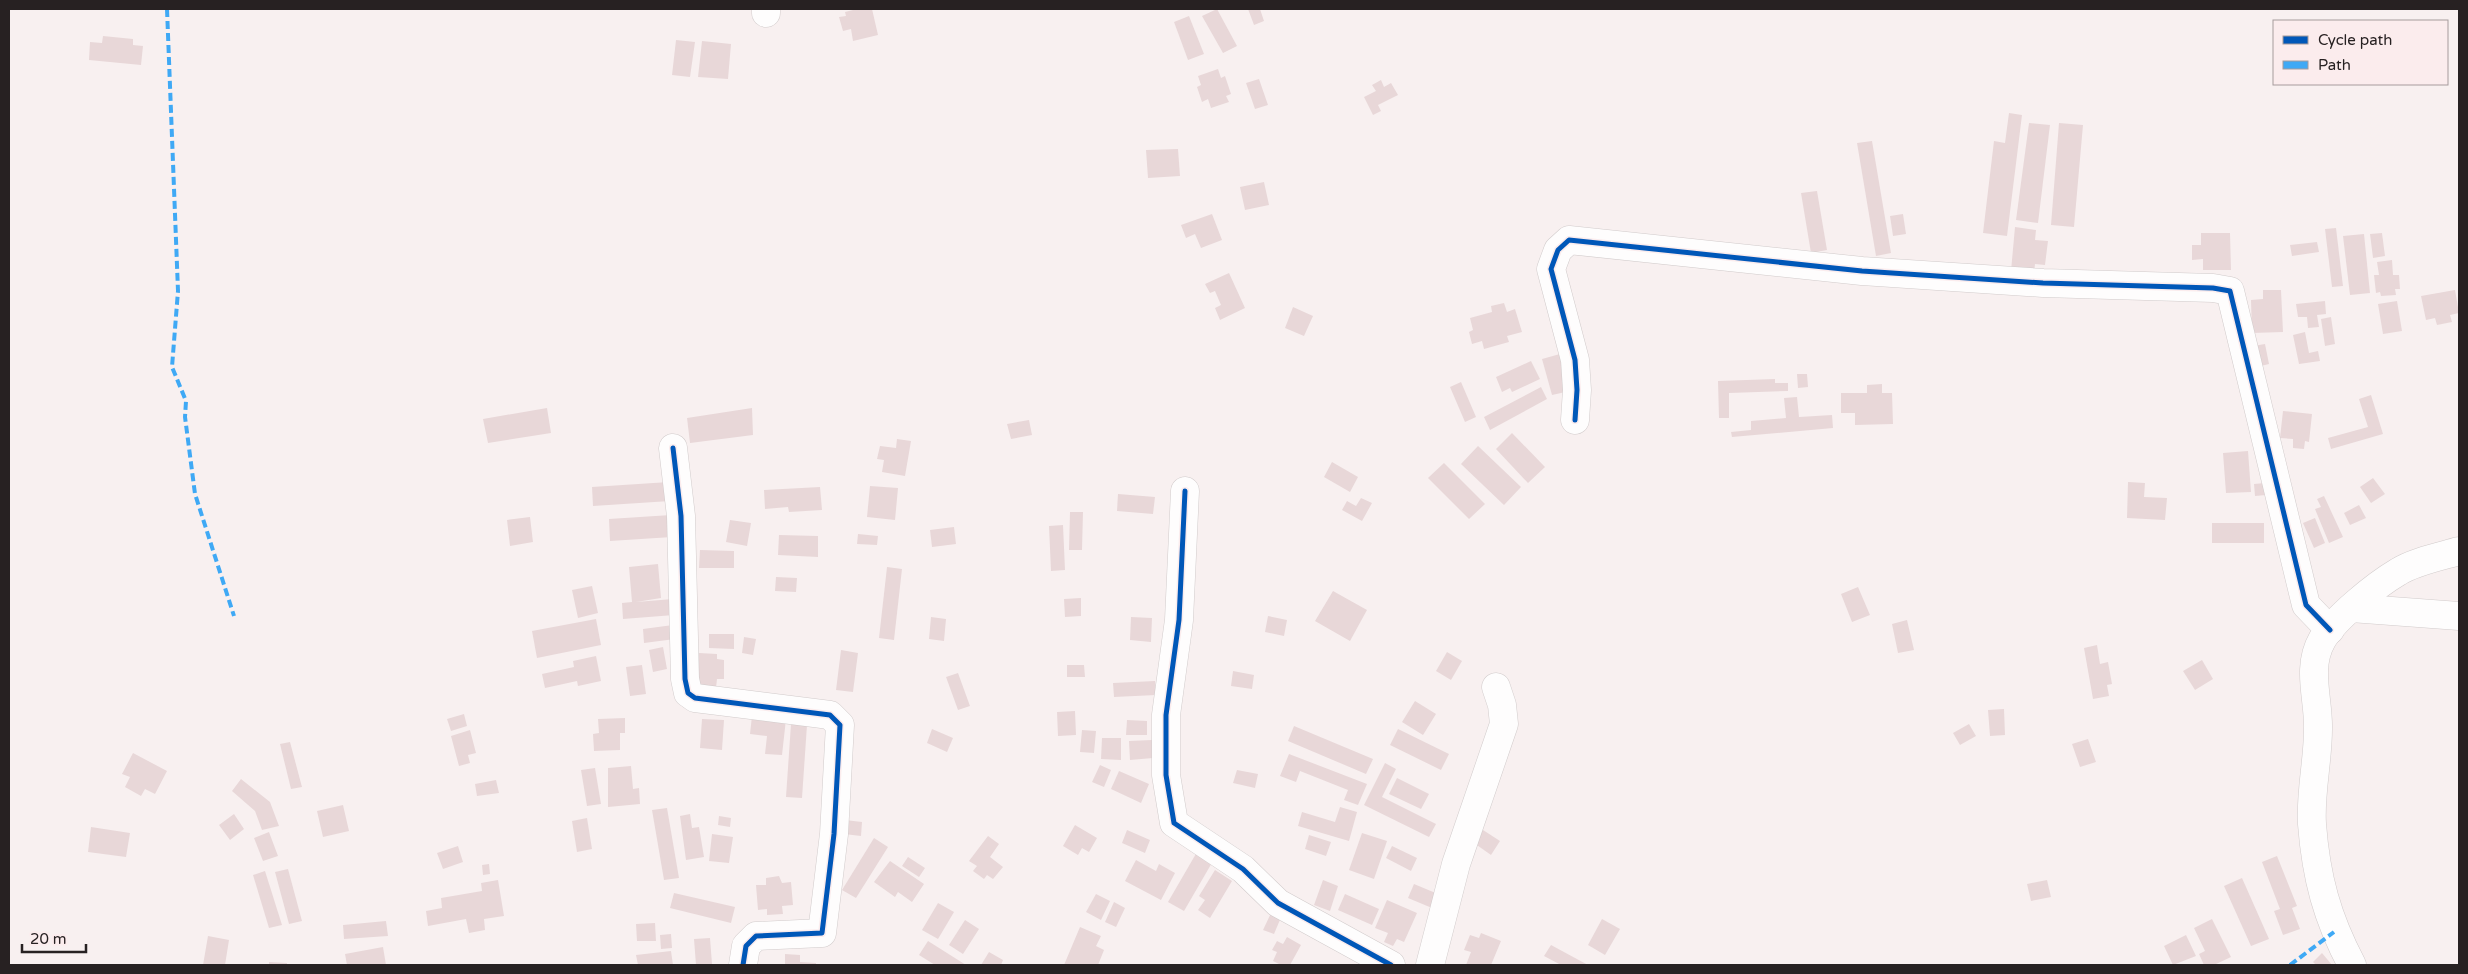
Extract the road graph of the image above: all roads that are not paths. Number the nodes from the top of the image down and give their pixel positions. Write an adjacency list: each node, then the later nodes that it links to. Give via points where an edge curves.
1 (1575, 420): 7 (street, via 1575,360 1551,269 1558,250 1569,240 1862,271 2230,291 2306,605)
2 (673, 448): 9 (street, via 681,516 688,693 695,698 830,715 840,725 834,834 822,933 756,936 746,946)
3 (1185, 491): 10 (street, via 1179,620 1166,715 1166,775 1174,823 1243,869 1278,903)
4 (2459, 551): 5 (street, via 2399,571)
5 (2351, 608): 6 (street); 7 (street)
6 (2459, 616)
7 (2330, 630): 12 (street, via 2318,650 2313,679 2318,728 2312,823 2322,893 2334,932)
8 (1496, 687): 11 (street, via 1504,724 1456,864)
9 (743, 965)
10 (1391, 965)
11 (1430, 965)
12 (2352, 965)

